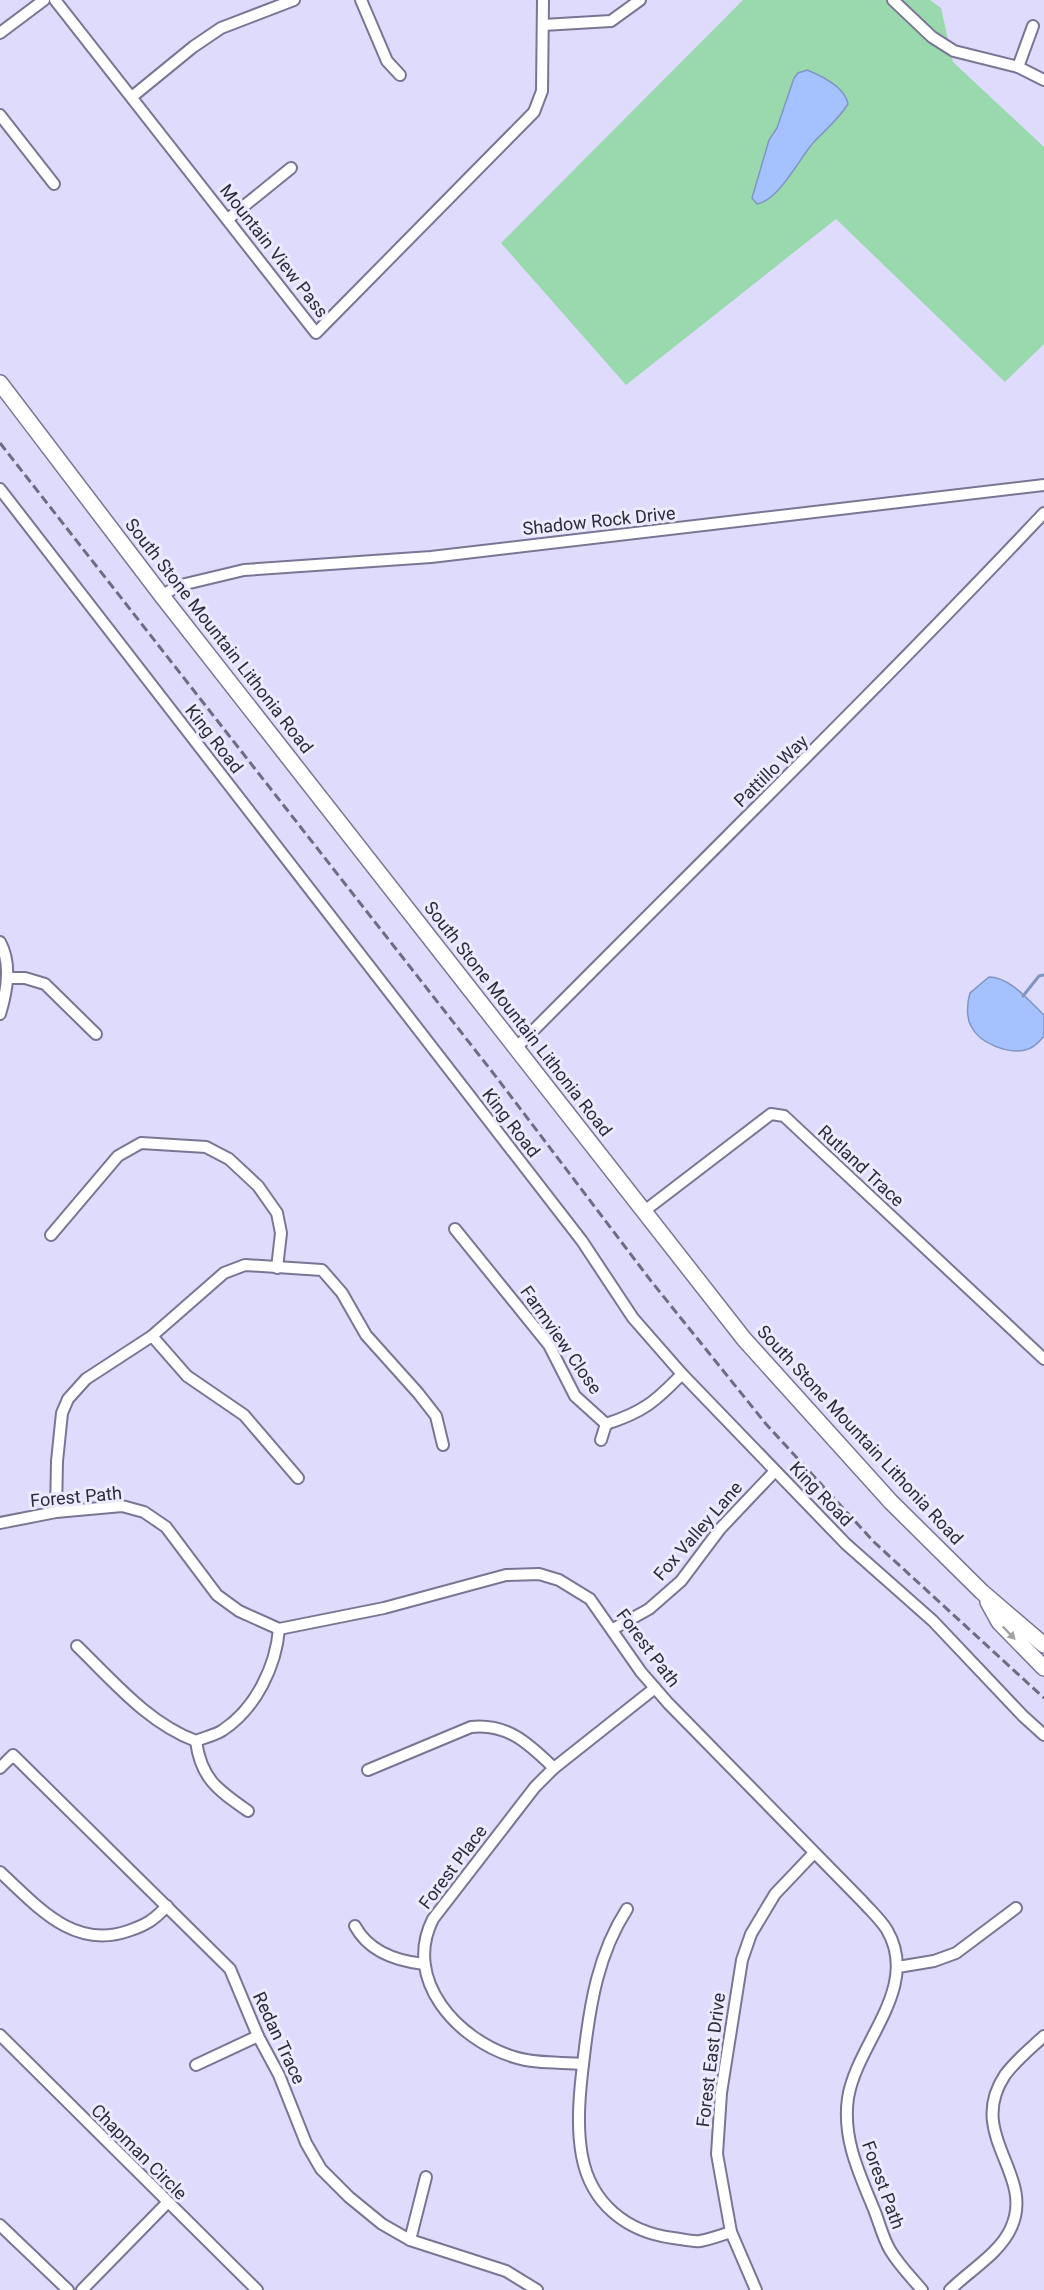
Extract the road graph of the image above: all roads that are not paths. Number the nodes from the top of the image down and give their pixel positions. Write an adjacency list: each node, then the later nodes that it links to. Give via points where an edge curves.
1 (44, 0): 10 (street)
2 (55, 0): 14 (street, Mountain View Pass)
3 (294, 0): 14 (street, via 221,28)
4 (361, 0): 12 (street, via 387,61)
5 (543, 0): 8 (street, Mountain View Pass)
6 (640, 0): 8 (street, via 611,21)
7 (893, 0): 11 (street, via 932,37 954,51)
8 (543, 25): 18 (street, Mountain View Pass, via 542,92 534,112 316,333)
9 (1033, 26): 11 (street)
10 (0, 33)
11 (1018, 67): 13 (street)
12 (400, 75)
13 (1044, 80)
14 (133, 96): 18 (street, Mountain View Pass)
15 (0, 114): 17 (street)
16 (291, 168): 18 (street)
17 (54, 184)
18 (228, 219)
19 (0, 384): 23 (main road, South Stone Mountain Lithonia Road)
20 (1044, 485): 23 (street, Shadow Rock Drive, via 431,557 244,570 177,586)
21 (0, 489): 35 (street, King Road, via 582,1241 633,1318)
22 (1044, 513): 28 (street, Pattillo Way, via 828,738 708,853)
23 (162, 596): 28 (main road, South Stone Mountain Lithonia Road)
24 (0, 942): 25 (street)
25 (8, 978): 26 (street); 27 (street, via 45,984)
26 (0, 1014)
27 (96, 1034)
28 (516, 1048): 29 (main road, South Stone Mountain Lithonia Road)
29 (643, 1212): 34 (street, Rutland Trace, via 771,1114 783,1116); 43 (main road, South Stone Mountain Lithonia Road, via 795,1398 891,1502)
30 (455, 1230): 36 (street, Farmview Close, via 549,1346 575,1396)
31 (51, 1235): 32 (street, via 118,1156 141,1143 206,1147 258,1186 277,1213 281,1233)
32 (277, 1268): 33 (street, via 245,1265 225,1273); 38 (street, via 322,1270 342,1293 366,1335 436,1416)
33 (152, 1336): 40 (street, via 187,1376 244,1415); 41 (street, via 86,1378 68,1399 62,1413 58,1449)
34 (1044, 1359)
35 (682, 1374): 36 (street, via 636,1414); 39 (street, King Road)
36 (606, 1424): 37 (street)
37 (601, 1440)
38 (443, 1445)
39 (775, 1471): 45 (street, Fox Valley Lane, via 720,1529 681,1581 649,1609); 50 (street, King Road, via 846,1544 933,1621)
40 (298, 1478)
41 (56, 1512): 42 (street, Forest Path); 44 (street, Forest Path, via 122,1506 144,1512 166,1527 217,1595 239,1611)
42 (0, 1523)
43 (982, 1592): 46 (main road, South Stone Mountain Lithonia Road); 48 (main road, one-way to 48, via 999,1622)
44 (279, 1629): 45 (street, Forest Path, via 384,1608 506,1575 538,1574 559,1580 584,1595); 51 (street, via 269,1673 256,1694 223,1730)
45 (613, 1629): 49 (street, Forest Path)
46 (1044, 1645)
47 (77, 1646): 51 (street, via 146,1713 175,1733)
48 (1044, 1668)
49 (655, 1688): 53 (street, Forest Place); 56 (street, Forest Path)
50 (1044, 1735)
51 (196, 1741): 55 (street, via 202,1770)
52 (0, 1768): 58 (street, Redan Trace, via 13,1755)
53 (554, 1768): 54 (street, via 511,1732 485,1726 471,1727); 62 (street, Forest Place, via 433,1919 427,1931)
54 (368, 1770)
55 (248, 1811)
56 (814, 1853): 63 (street, Forest Path, via 887,1929); 72 (street, Forest East Drive, via 763,1910 742,1960 723,2082 717,2154)
57 (0, 1872): 58 (street, via 57,1921 94,1935 110,1937 152,1923)
58 (167, 1906): 65 (street, Redan Trace, via 230,1969)
59 (1016, 1908): 63 (street, via 956,1953)
60 (627, 1909): 67 (street, via 610,1940 597,1977)
61 (355, 1926): 62 (street, via 363,1940 380,1951 401,1962)
62 (424, 1964): 67 (street, Forest Place, via 442,2007 481,2044 516,2058)
63 (898, 1967): 79 (street, Forest Path, via 887,2010 853,2077 847,2124 854,2160 883,2236 896,2260)
64 (0, 2035): 70 (street, Chapman Circle)
65 (258, 2036): 68 (street); 73 (street, Redan Trace, via 321,2169 382,2224)
66 (1044, 2036): 80 (street, via 1009,2071 994,2101 992,2124 1016,2190 1011,2230)
67 (583, 2064): 72 (street, via 582,2155 589,2181 604,2204 624,2222 652,2235 699,2241)
68 (196, 2065)
69 (426, 2177): 73 (street)
70 (167, 2203): 75 (street); 76 (street, Chapman Circle)
71 (0, 2225): 74 (street)
72 (731, 2232): 78 (street, Forest East Drive)
73 (411, 2240): 77 (street, Redan Trace, via 506,2271)
74 (68, 2290)
75 (82, 2290)
76 (257, 2290)
77 (537, 2290)
78 (756, 2290)
79 (922, 2290)
80 (950, 2290)

